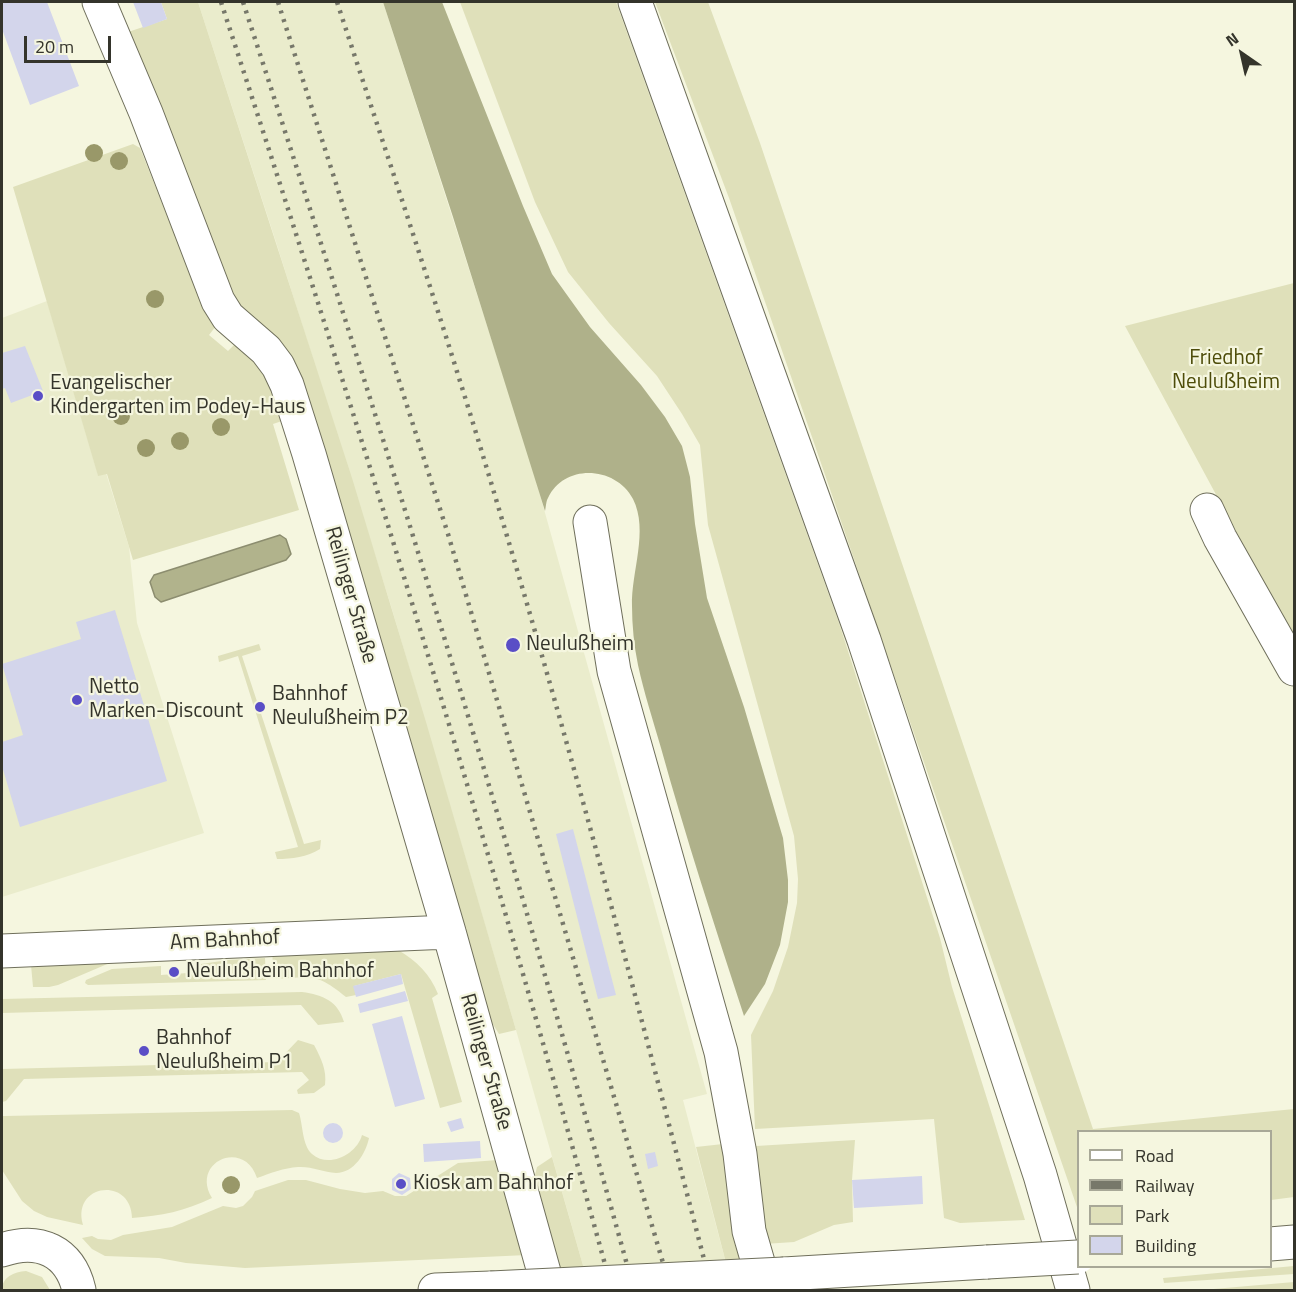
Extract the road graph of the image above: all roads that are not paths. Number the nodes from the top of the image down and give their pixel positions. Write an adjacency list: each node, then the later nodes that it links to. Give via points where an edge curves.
1 (99, 2): 6 (street, Reilinger Straße, via 218,301 228,317 266,350 287,385)
2 (635, 2): 17 (street, via 864,640 1036,1163)
3 (1207, 510): 5 (street)
4 (590, 522): 13 (street, via 614,670 721,1052 740,1154 749,1231)
5 (1294, 669)
6 (449, 932): 7 (street, Am Bahnhof); 16 (street, Reilinger Straße)
7 (2, 951)
8 (1294, 1242): 9 (street)
9 (1272, 1244)
10 (2, 1250): 14 (street, via 15,1245 45,1247 69,1265)
11 (1077, 1257): 12 (street, bridge, via 987,1262)
12 (925, 1278): 13 (street)
13 (775, 1282): 15 (street, bridge)
14 (79, 1290)
15 (435, 1290)
16 (549, 1290)
17 (1073, 1290)

